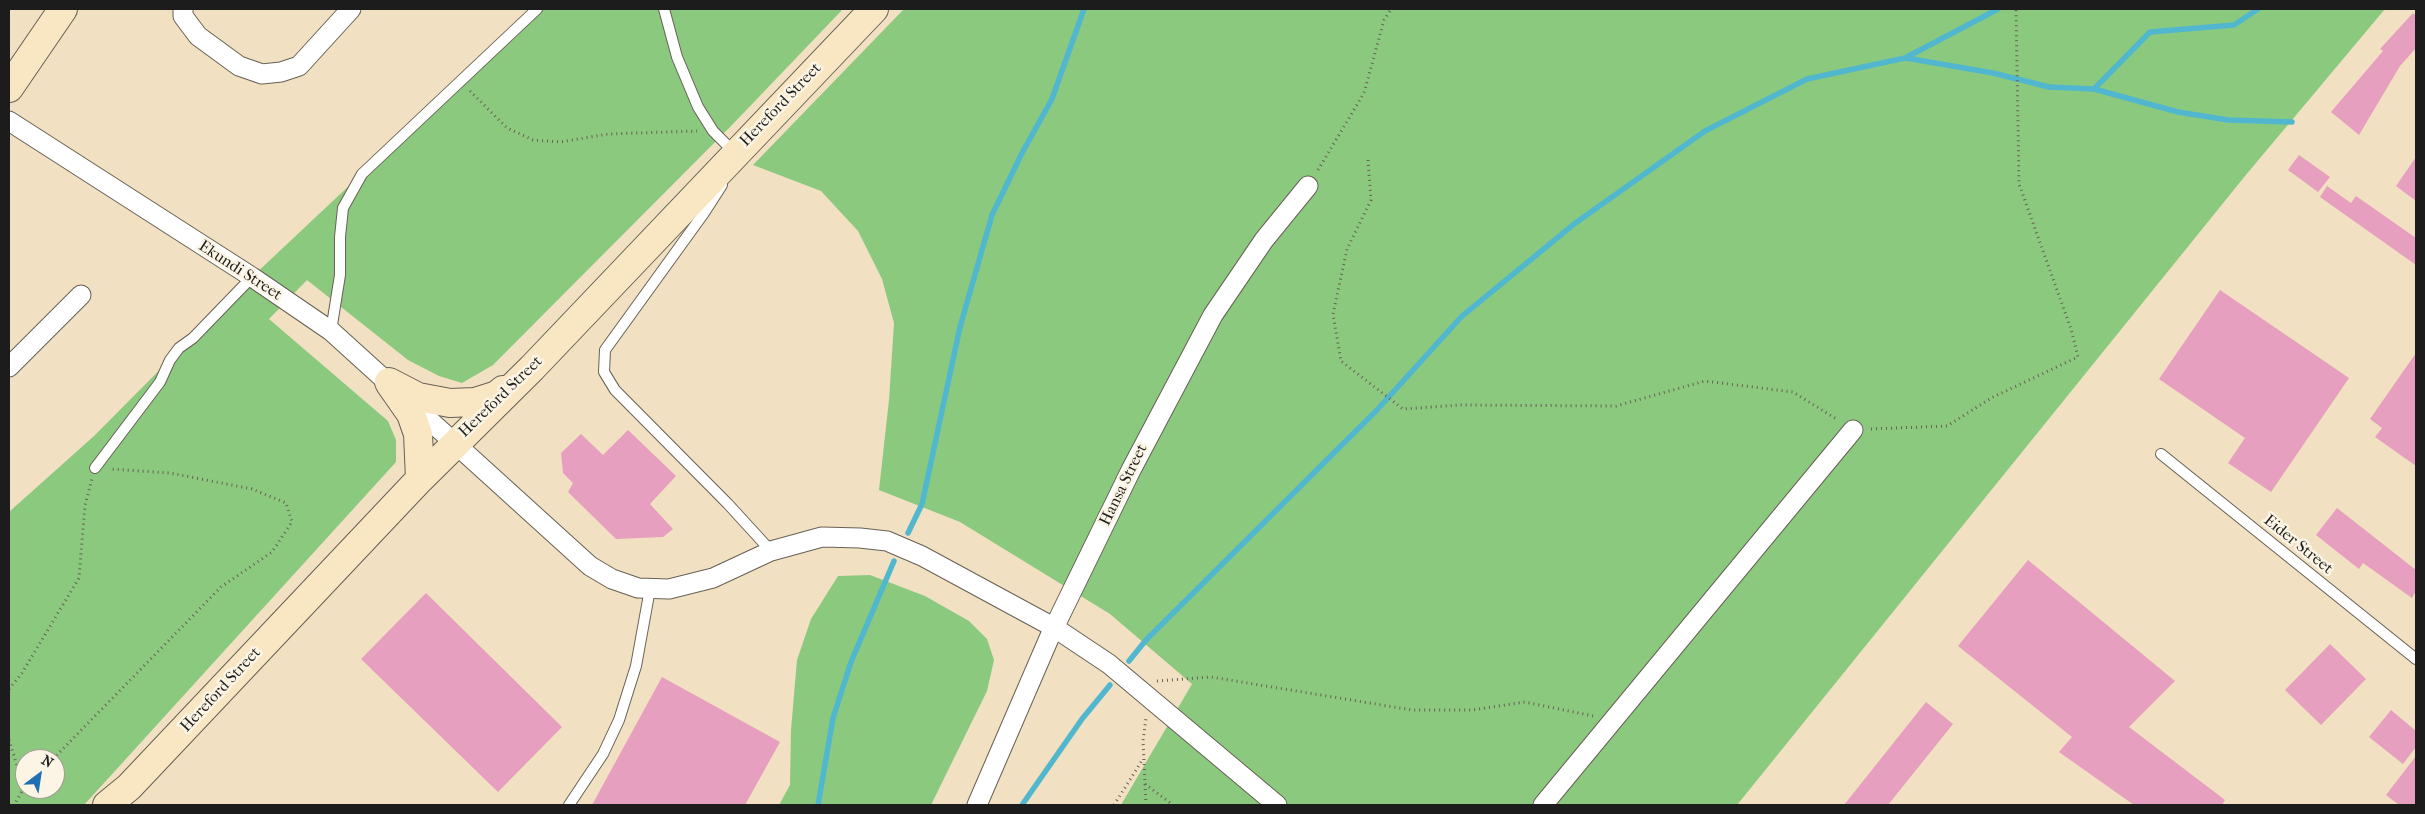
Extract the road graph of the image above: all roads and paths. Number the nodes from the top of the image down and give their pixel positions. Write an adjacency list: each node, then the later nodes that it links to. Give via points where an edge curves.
1 (63, 9): 10 (main road)
2 (182, 9): 3 (street, via 183,16 198,36 239,66 262,74 300,66)
3 (351, 9)
4 (537, 9): 9 (lane)
5 (664, 9): 12 (lane, via 677,57 698,107)
6 (874, 9): 13 (main road, Hereford Street)
7 (1391, 9): 15 (path, via 1384,20 1364,93)
8 (2016, 9): 22 (path, via 2019,184 2071,328 2078,357 1994,397 1947,426)
9 (460, 81): 12 (path, via 507,128 533,140 560,142 608,134); 18 (lane, via 362,174 343,208 340,275)
10 (9, 88)
11 (9, 121): 16 (street, Ekundi Street)
12 (712, 130): 13 (lane)
13 (735, 153): 20 (main road, Hereford Street); 27 (lane, via 723,182 704,213 604,350 604,372 615,390)
14 (1368, 160): 22 (path, via 1371,200 1347,249 1333,314 1341,361 1403,409 1461,405 1616,406 1706,381 1793,392)
15 (1308, 186): 29 (street, Hansa Street, via 1264,240 1213,315 1131,470)
16 (252, 277): 18 (street, Ekundi Street); 25 (lane, via 193,338 179,348 160,382)
17 (81, 295): 19 (street)
18 (330, 331): 21 (street, Ekundi Street)
19 (9, 367)
20 (532, 368): 21 (main road, via 497,395 475,402 450,403 418,396); 23 (main road, Hereford Street)
21 (389, 382): 23 (street, Ekundi Street); 26 (main road, via 411,414 418,434)
22 (1853, 430): 34 (street)
23 (453, 444): 26 (main road, Hereford Street); 28 (street, Ekundi Street, via 590,566 612,579 638,588)
24 (2161, 454): 30 (lane, Eider Street)
25 (96, 468): 32 (path, via 84,505 79,578); 36 (path, via 170,473 252,489 286,503 292,522 272,552 221,587)
26 (420, 478): 40 (main road, Hereford Street)
27 (771, 551): 28 (street, Ekundi Street, via 713,578 669,589); 29 (street, Ekundi Street, via 822,537 887,541 922,556)
28 (650, 588): 42 (lane, via 636,666 620,720 603,754)
29 (1055, 628): 31 (street, Ekundi Street); 43 (street, Hansa Street)
30 (2416, 658)
31 (1131, 682): 33 (street, Ekundi Street); 34 (path, via 1212,677 1412,710 1472,710 1525,702 1588,716)
32 (9, 689)
33 (1148, 697): 37 (path); 47 (street, Ekundi Street)
34 (1616, 717): 48 (street)
35 (9, 740): 38 (path)
36 (63, 749)
37 (1144, 758): 39 (path); 44 (path)
38 (15, 759)
39 (1145, 784): 45 (path); 46 (path)
40 (123, 796): 41 (main road, Hereford Street)
41 (107, 805)
42 (569, 805)
43 (977, 805)
44 (1114, 805)
45 (1146, 805)
46 (1173, 805)
47 (1277, 805)
48 (1543, 805)

